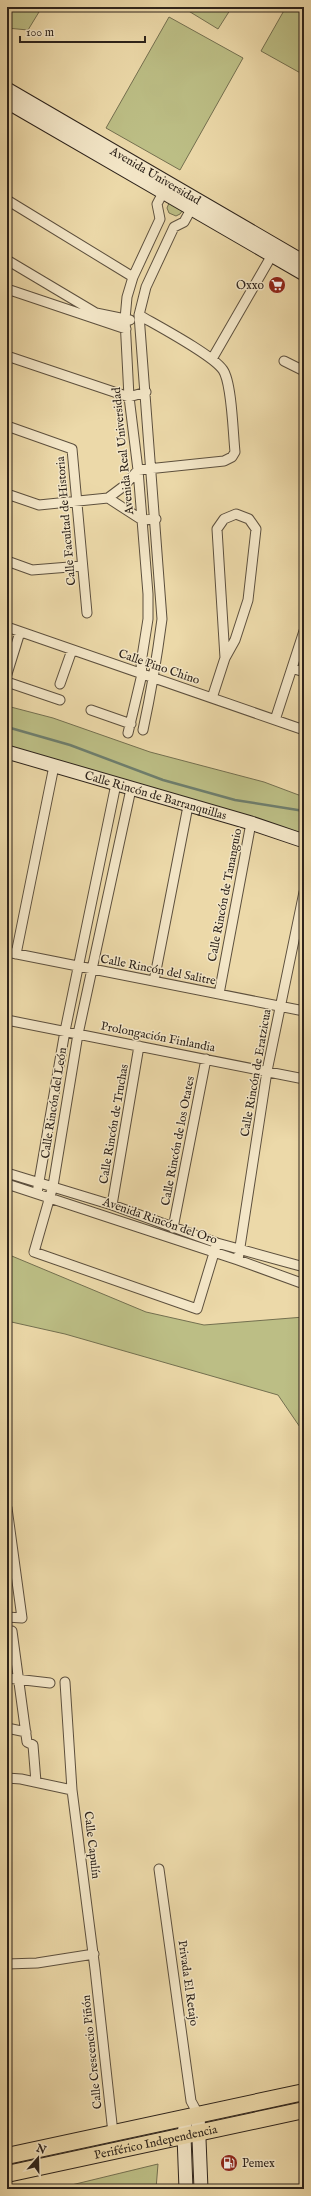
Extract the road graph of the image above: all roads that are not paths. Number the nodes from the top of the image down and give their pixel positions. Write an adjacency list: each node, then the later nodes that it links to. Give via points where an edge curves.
1 (7, 89): 3 (street, Avenida Universidad)
2 (7, 102): 3 (street, Avenida Universidad)
3 (166, 187): 5 (street, Avenida Universidad); 10 (street, Avenida Real Universidad, via 157,204 160,219)
4 (7, 200): 10 (street)
5 (194, 204): 6 (street, Avenida Universidad); 8 (street, Avenida Universidad); 13 (street, Avenida Real Universidad, via 184,222 174,227 146,286)
6 (272, 255): 9 (street, Avenida Universidad); 17 (street)
7 (7, 260): 12 (street)
8 (304, 262)
9 (304, 274)
10 (133, 277): 14 (street, Avenida Real Universidad, via 127,297)
11 (7, 289): 12 (street)
12 (95, 316): 14 (street); 15 (street)
13 (139, 318): 14 (street); 17 (street); 20 (street, Avenida Real Universidad)
14 (125, 319): 15 (street, Avenida Real Universidad)
15 (126, 329): 21 (street, Avenida Real Universidad)
16 (7, 356): 21 (street)
17 (212, 359): 23 (street, via 224,370 228,384 235,452 224,461)
18 (284, 361): 19 (street)
19 (304, 371)
20 (146, 392): 21 (street); 23 (street, Avenida Real Universidad)
21 (129, 397): 24 (street, Avenida Real Universidad)
22 (7, 426): 27 (street, Calle Facultad de Historia, via 72,449)
23 (150, 467): 24 (street); 28 (street, Avenida Real Universidad)
24 (138, 470): 26 (street, via 124,486); 29 (street, Avenida Real Universidad)
25 (7, 494): 27 (street, via 39,505)
26 (108, 498): 27 (street); 29 (street)
27 (77, 503): 31 (street, Calle Facultad de Historia)
28 (156, 519): 29 (street); 42 (street, Avenida Real Universidad, via 162,619 154,668)
29 (142, 520): 41 (street, Avenida Real Universidad, via 148,594)
30 (7, 561): 31 (street, via 32,570)
31 (82, 566): 32 (street, Calle Facultad de Historia)
32 (87, 613)
33 (7, 627): 35 (street, Calle Pino Chino)
34 (304, 631): 38 (street)
35 (20, 632): 36 (street, Calle Pino Chino); 40 (street)
36 (72, 650): 41 (street, Calle Pino Chino); 44 (street)
37 (225, 658): 37 (street, via 217,528 224,519 236,514 249,519 256,529 248,600 235,640); 45 (street)
38 (292, 668): 39 (street); 48 (street)
39 (304, 672)
40 (7, 674)
41 (142, 674): 42 (street, Calle Pino Chino); 47 (street, Avenida Real Universidad, via 130,729)
42 (155, 678): 45 (street, Calle Pino Chino); 49 (street, Avenida Real Universidad)
43 (7, 682): 46 (street)
44 (60, 684)
45 (212, 698): 48 (street, Calle Pino Chino)
46 (60, 700)
47 (90, 710)
48 (275, 720): 50 (street, Calle Pino Chino)
49 (142, 730)
50 (304, 730)
51 (7, 752): 52 (street, Calle Rincón de Barranquillas)
52 (54, 766): 53 (street, Calle Rincón de Barranquillas); 59 (street)
53 (116, 784): 54 (street, Calle Rincón de Barranquillas); 60 (street, Calle Rincón del León)
54 (131, 789): 55 (street, Calle Rincón de Barranquillas); 61 (street, Calle Rincón del León)
55 (188, 806): 56 (street, Calle Rincón de Barranquillas); 62 (street)
56 (251, 823): 57 (street, Calle Rincón de Barranquillas); 63 (street, Calle Rincón de Tananguio)
57 (304, 841)
58 (304, 892): 64 (street, Calle Rincón de Eratzicua)
59 (11, 953): 60 (street, Calle Rincón del Salitre)
60 (79, 966): 61 (street, Calle Rincón del Salitre); 67 (street, Calle Rincón del León)
61 (92, 969): 62 (street, Calle Rincón del Salitre); 68 (street, Calle Rincón del León)
62 (154, 981): 63 (street, Calle Rincón del Salitre)
63 (219, 994): 64 (street, Calle Rincón del Salitre)
64 (280, 1006): 65 (street, Calle Rincón del Salitre); 71 (street, Calle Rincón de Eratzicua)
65 (304, 1011)
66 (7, 1020): 67 (street, Prolongación Finlandia)
67 (65, 1031): 68 (street, Prolongación Finlandia); 74 (street, Calle Rincón del León)
68 (78, 1034): 69 (street, Prolongación Finlandia); 76 (street, Calle Rincón del León)
69 (139, 1046): 70 (street, Prolongación Finlandia); 79 (street, Calle Rincón de Truchas)
70 (206, 1059): 71 (street, Prolongación Finlandia); 80 (street, Calle Rincón de los Otates)
71 (267, 1071): 72 (street, Prolongación Finlandia); 82 (street, Calle Rincón de Eratzicua)
72 (304, 1079)
73 (7, 1173): 74 (street, Avenida Rincón del Oro)
74 (39, 1182): 76 (street, Avenida Rincón del Oro); 77 (street, Calle Rincón del León)
75 (7, 1184): 77 (street, Avenida Rincón del Oro)
76 (53, 1186): 78 (street, Calle Rincón del León); 79 (street, Avenida Rincón del Oro)
77 (37, 1193): 78 (street, Avenida Rincón del Oro)
78 (50, 1197): 83 (street, Avenida Rincón del Oro); 83 (street, Calle Rincón del León, via 34,1252 197,1309)
79 (112, 1205): 80 (street, Avenida Rincón del Oro)
80 (173, 1228): 81 (street, Avenida Rincón del Oro)
81 (217, 1243): 82 (street, Avenida Rincón del Oro); 83 (street)
82 (239, 1250): 84 (street, Calle Rincón de Eratzicua); 85 (street, Avenida Rincón del Oro)
83 (214, 1252): 84 (street, Avenida Rincón del Oro)
84 (238, 1260): 86 (street, Avenida Rincón del Oro)
85 (304, 1267)
86 (304, 1284)
87 (7, 1508): 88 (street)
88 (10, 1562): 89 (street, via 22,1618)
89 (7, 1617)
90 (12, 1630): 92 (street)
91 (7, 1678): 92 (street)
92 (19, 1680): 94 (street); 96 (street)
93 (65, 1682): 99 (street, Calle Capulín)
94 (50, 1683)
95 (7, 1728): 96 (street)
96 (26, 1732): 98 (street, via 27,1742 33,1745)
97 (7, 1778): 98 (street)
98 (36, 1782): 99 (street)
99 (72, 1790): 101 (street, Calle Capulín)
100 (159, 1869): 106 (street, Privada El Retajo)
101 (94, 1954): 102 (street, via 37,1963); 103 (street, Calle Capulín)
102 (7, 1964)
103 (96, 1969): 107 (street, Calle Crescencio Piñón)
104 (304, 2092): 106 (highway, Periférico Independencia)
105 (304, 2110): 108 (highway, Periférico Independencia)
106 (192, 2111): 107 (highway, Periférico Independencia); 108 (street)
107 (113, 2133): 109 (highway, Periférico Independencia)
108 (192, 2135): 110 (highway, Periférico Independencia); 111 (street); 112 (street)
109 (7, 2156)
110 (11, 2175)
111 (186, 2189)
112 (201, 2189)

